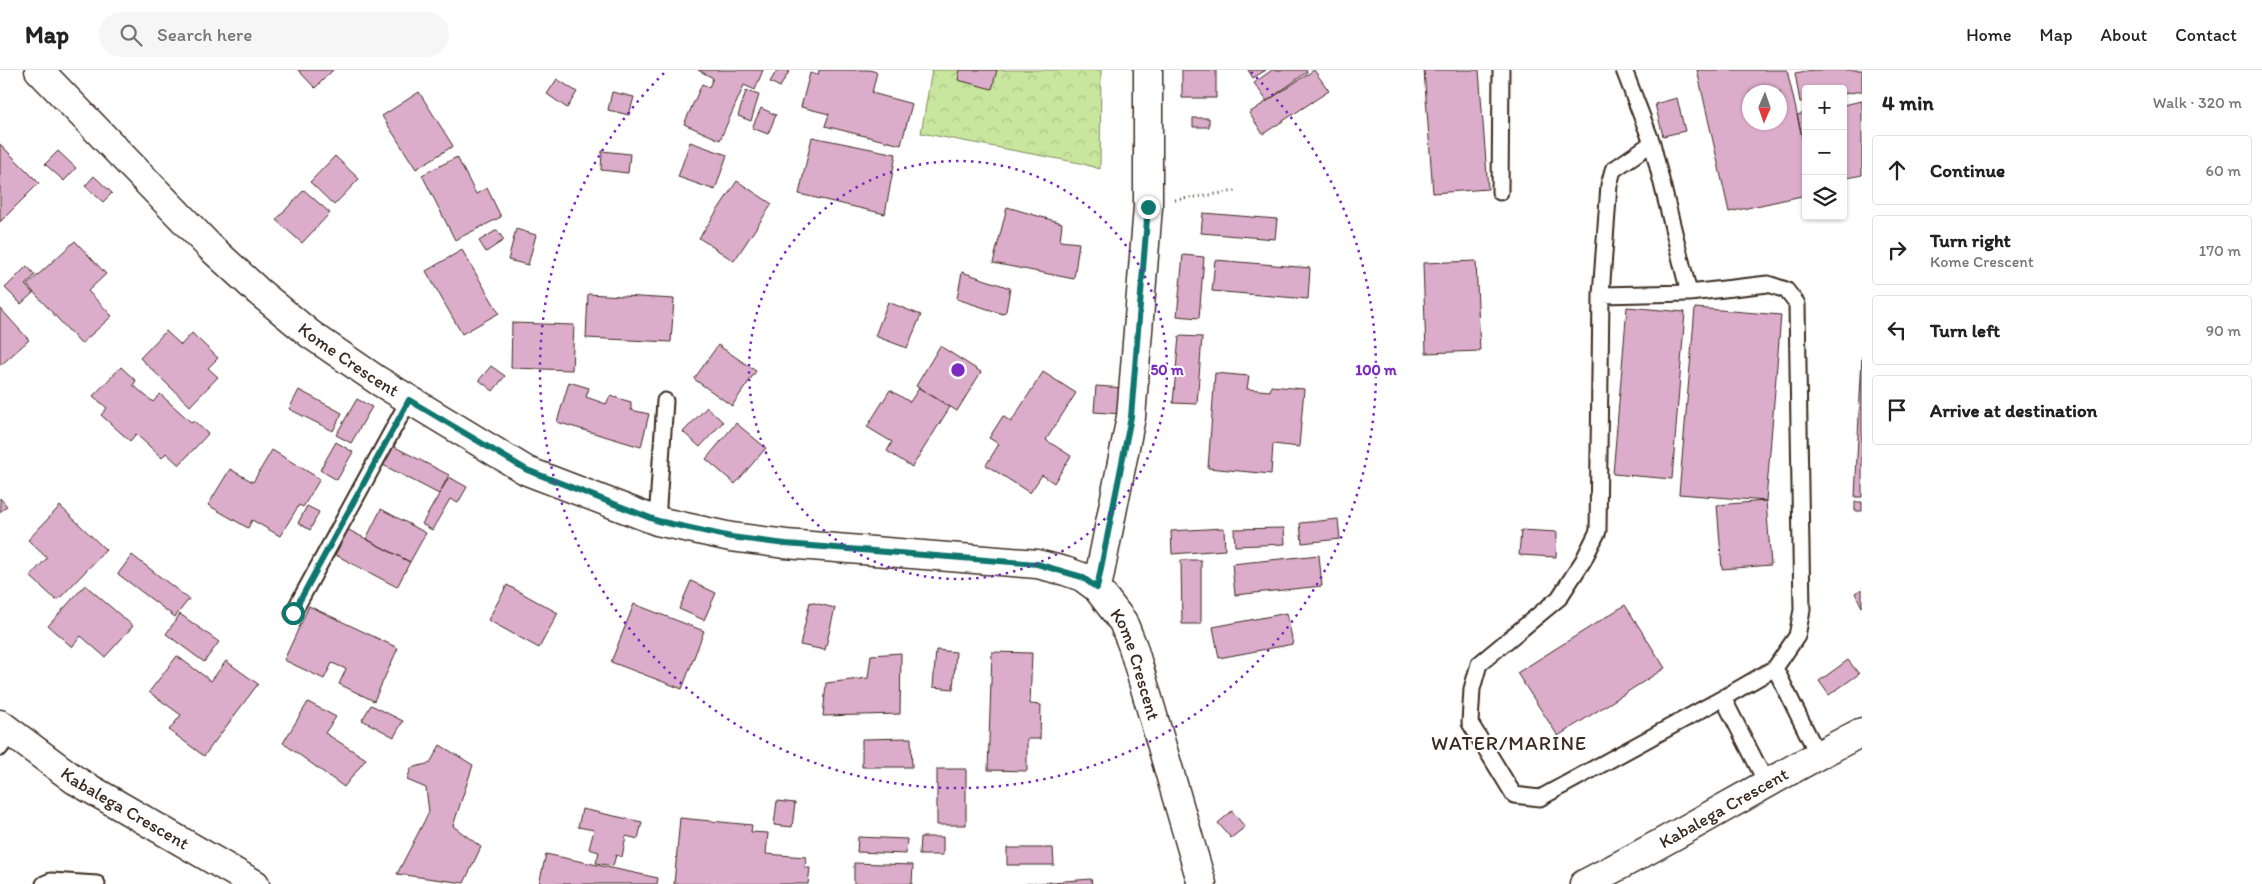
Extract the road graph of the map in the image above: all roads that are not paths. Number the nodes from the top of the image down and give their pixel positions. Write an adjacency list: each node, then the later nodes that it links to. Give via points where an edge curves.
1 (39, 70): 9 (street, Kome Crescent, via 209,246 259,292 334,350)
2 (1148, 70): 12 (street, via 1148,207 1131,417)
3 (1501, 70): 6 (lane)
4 (1624, 70): 5 (lane)
5 (1652, 143): 7 (lane); 8 (lane, via 1613,170 1609,185)
6 (1500, 192)
7 (1689, 294): 8 (lane); 14 (lane, via 1768,284 1786,290 1797,304 1802,610 1797,636)
8 (1601, 296): 15 (lane, via 1598,531 1559,598 1479,664 1472,689 1470,723 1514,795 1540,798)
9 (409, 400): 11 (street, Kome Crescent, via 527,470); 13 (lane)
10 (665, 401): 11 (lane)
11 (658, 521): 12 (street, Kome Crescent, via 731,537 786,544 1037,564 1082,577)
12 (1097, 588): 23 (street, Kome Crescent, via 1124,622 1133,647)
13 (293, 613)
14 (1775, 668): 15 (lane); 18 (lane)
15 (1722, 698): 19 (lane)
16 (1862, 732): 18 (street, Kabalega Crescent)
17 (4, 735): 22 (street, Kabalega Crescent)
18 (1818, 755): 19 (street, Kabalega Crescent)
19 (1766, 784): 24 (street, Kabalega Crescent, via 1633,860)
20 (44, 884): 21 (lane, via 51,881)
21 (97, 884)
22 (255, 884)
23 (1202, 884)
24 (1584, 884)

